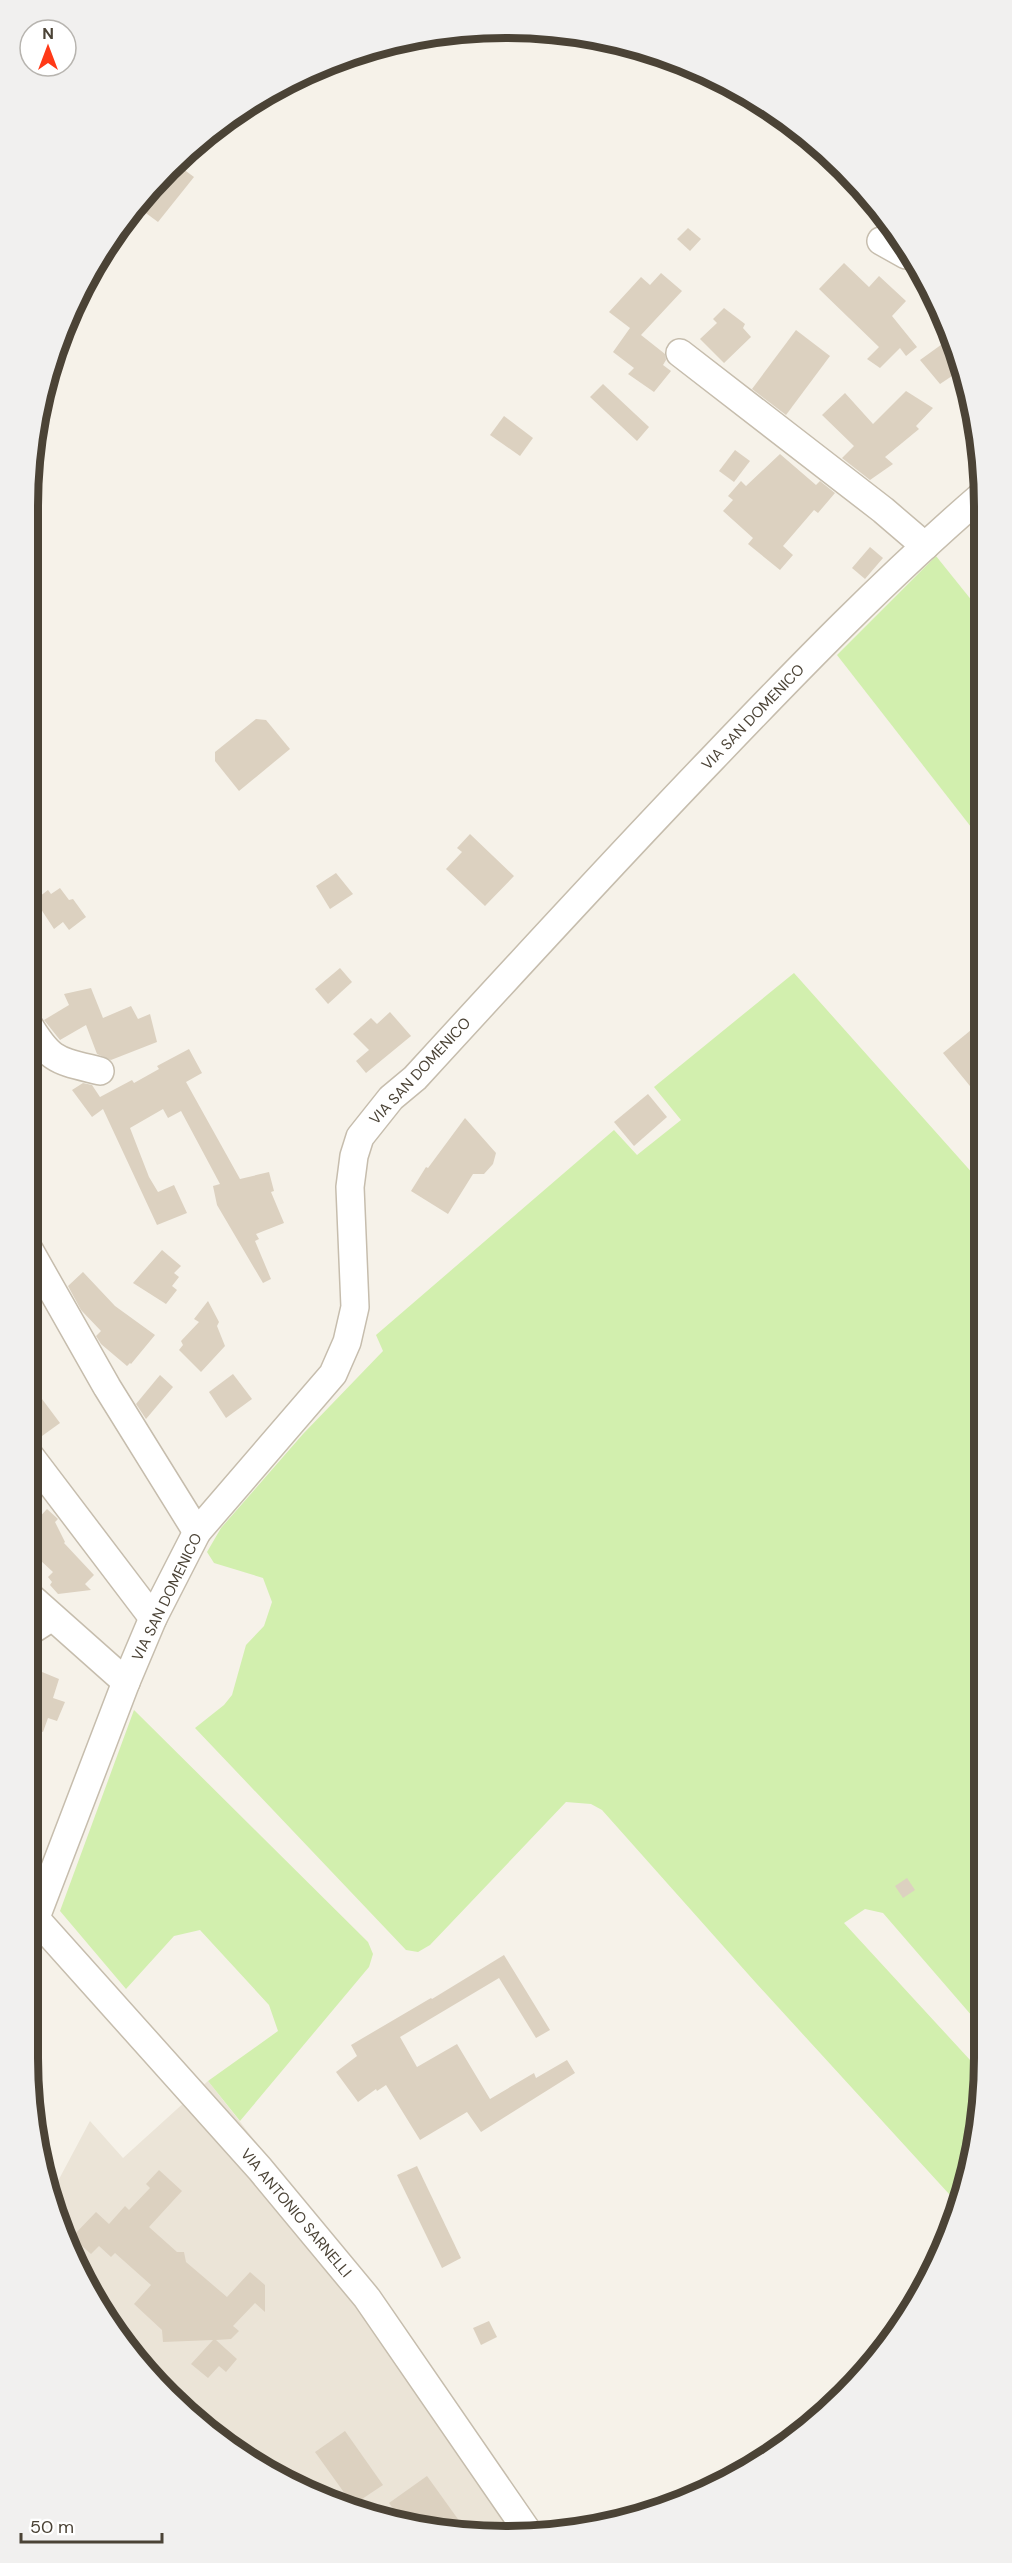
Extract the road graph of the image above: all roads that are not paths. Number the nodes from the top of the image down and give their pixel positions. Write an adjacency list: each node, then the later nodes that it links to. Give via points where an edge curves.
1 (881, 241): 2 (street)
2 (899, 251)
3 (680, 353): 5 (street)
4 (974, 502): 5 (street, VIA SAN DOMENICO)
5 (925, 546): 10 (street, VIA SAN DOMENICO, via 751,718 415,1078 391,1098 360,1137 350,1187 355,1307 347,1342 333,1374)
6 (38, 1039): 7 (street, via 47,1053)
7 (100, 1071)
8 (38, 1265): 10 (street, via 107,1387)
9 (38, 1466): 13 (street)
10 (197, 1532): 13 (street, VIA SAN DOMENICO)
11 (38, 1604): 12 (street)
12 (52, 1617): 14 (street); 15 (street)
13 (153, 1618): 15 (street, VIA SAN DOMENICO)
14 (38, 1626)
15 (126, 1682): 16 (street, VIA SAN DOMENICO)
16 (38, 1915)
17 (38, 1937): 18 (street, VIA ANTONIO SARNELLI, via 260,2169 367,2298)
18 (523, 2525)

